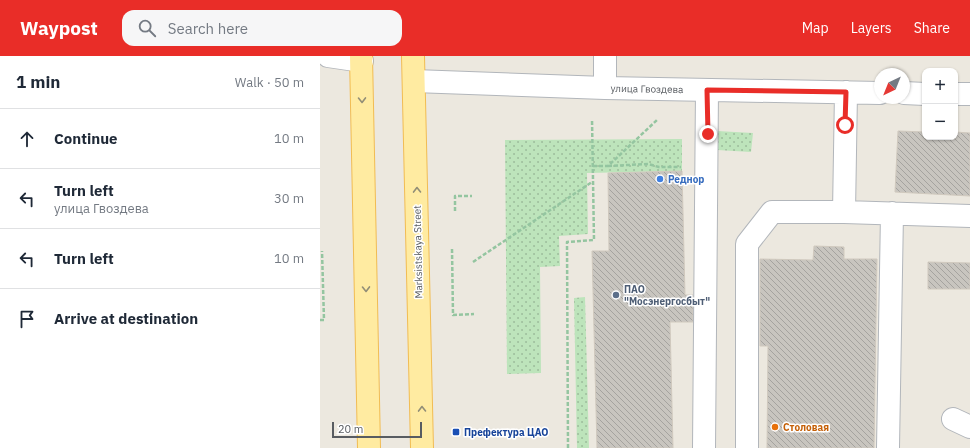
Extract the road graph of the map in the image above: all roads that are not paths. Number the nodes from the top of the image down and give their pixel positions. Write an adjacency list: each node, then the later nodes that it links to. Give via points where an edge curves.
1 (328, 56): 4 (street)
2 (414, 56): 5 (main road, Marksistskaya Street)
3 (605, 56): 6 (street)
4 (362, 59): 17 (main road, one-way to 17)
5 (414, 81): 6 (street, улица Гвоздева); 18 (main road, Marksistskaya Street, one-way to 5)
6 (605, 88): 7 (street, улица Гвоздева)
7 (707, 90): 8 (street, улица Гвоздева); 19 (street)
8 (846, 92): 9 (street, улица Гвоздева); 14 (street)
9 (874, 93)
10 (910, 93): 11 (street)
11 (922, 94)
12 (958, 94): 13 (street)
13 (970, 94)
14 (844, 212): 15 (street); 20 (street, via 772,212 747,244)
15 (892, 213): 16 (street); 21 (street)
16 (970, 216)
17 (369, 448)
18 (422, 448)
19 (704, 448)
20 (747, 448)
21 (888, 448)

